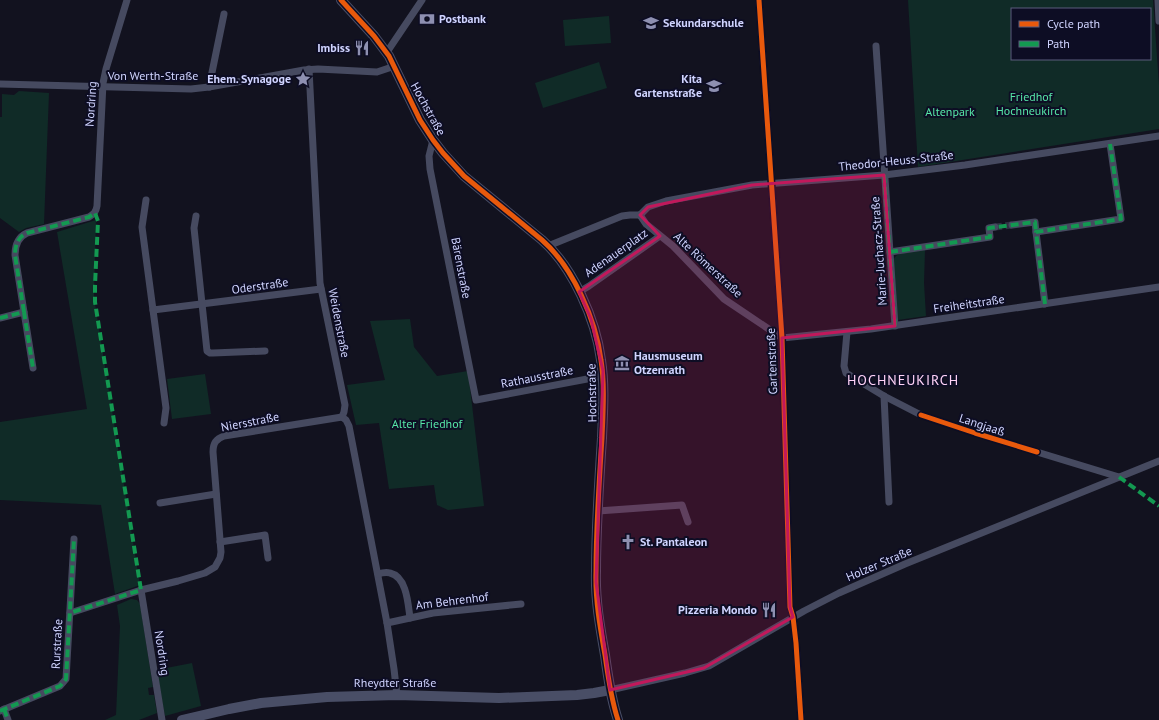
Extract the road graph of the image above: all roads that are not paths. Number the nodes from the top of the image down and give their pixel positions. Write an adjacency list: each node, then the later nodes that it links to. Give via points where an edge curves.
1 (127, 0): 13 (street, Nordring)
2 (341, 0): 9 (street, Hochstraße)
3 (422, 0): 9 (street)
4 (759, 0): 19 (street, Gartenstraße)
5 (1158, 0): 7 (street)
6 (224, 14): 14 (street, Von Werth-Straße)
7 (1159, 21)
8 (876, 46): 18 (street, Marie-Juchacz-Straße)
9 (387, 52): 10 (street, Hochstraße)
10 (395, 66): 11 (street, Von Werth-Straße, via 377,72); 16 (street, Hochstraße, via 420,120)
11 (309, 69): 14 (street, Von Werth-Straße); 30 (street, Weidenstraße)
12 (0, 84): 13 (street, Von Werth-Straße)
13 (102, 87): 14 (street, Von Werth-Straße); 35 (street, Nordring, via 95,213 89,217 27,233 20,239 15,255)
14 (209, 87)
15 (1159, 136): 17 (street, Theodor-Heuss-Straße)
16 (433, 140): 27 (street, Hochstraße, via 464,176); 44 (street, Bärenstraße, via 429,156 430,169)
17 (1110, 144): 18 (street, Theodor-Heuss-Straße); 25 (street, via 1121,219)
18 (884, 175): 19 (street, Theodor-Heuss-Straße); 28 (street, Marie-Juchacz-Straße)
19 (771, 183): 21 (street, Theodor-Heuss-Straße, via 672,200 650,206); 39 (street, Gartenstraße)
20 (146, 200): 34 (street, via 142,227)
21 (640, 215): 26 (street, Adenauerplatz); 27 (street, Adenauerplatz, via 622,216)
22 (196, 216): 32 (street, via 194,228)
23 (1012, 225): 25 (street, via 1034,222)
24 (995, 227): 28 (street, via 989,228 990,237)
25 (1036, 232): 33 (street)
26 (660, 236): 31 (street, Adenauerplatz); 39 (street, Alte Römerstraße, via 724,299)
27 (548, 246): 31 (street, Hochstraße, via 568,270)
28 (890, 252): 37 (street, Marie-Juchacz-Straße)
29 (1159, 287): 33 (street, Freiheitstraße)
30 (321, 289): 32 (street, Oderstraße); 46 (street, Weidenstraße, via 345,405)
31 (579, 292): 42 (street, Hochstraße, via 593,326)
32 (202, 304): 34 (street, Oderstraße); 40 (street, via 208,352)
33 (1045, 304): 37 (street, Freiheitstraße)
34 (153, 310): 47 (street, via 166,408)
35 (24, 312): 36 (street); 41 (street)
36 (0, 318)
37 (895, 326): 38 (street, Freiheitstraße)
38 (847, 332): 39 (street, Freiheitstraße); 43 (street, via 845,372)
39 (782, 338): 63 (street, Gartenstraße, via 790,608)
40 (266, 350)
41 (33, 368)
42 (603, 376): 44 (street, Rathausstraße); 54 (street, Hochstraße)
43 (884, 396): 45 (street); 52 (street)
44 (476, 400)
45 (921, 415)
46 (342, 417): 51 (street, Niersstraße, via 218,439 213,449); 59 (street, via 349,426)
47 (164, 423)
48 (1037, 452): 50 (street)
49 (1159, 461): 50 (street, Holzer Straße)
50 (1119, 477): 63 (street, Holzer Straße, via 905,564)
51 (216, 494): 53 (street); 57 (street, Niersstraße)
52 (889, 502)
53 (160, 503)
54 (598, 511): 55 (street, via 682,505); 66 (street, Hochstraße, via 597,602)
55 (688, 522)
56 (74, 539): 62 (street, Rurstraße)
57 (220, 542): 58 (street, via 265,535); 60 (street, Niersstraße, via 220,558 209,571)
58 (268, 558)
59 (378, 574): 64 (street, via 390,573 400,580 406,591); 65 (street)
60 (141, 590): 62 (street, Rurstraße); 71 (street, Nordring)
61 (521, 604): 64 (street, Am Behrenhof, via 436,612)
62 (70, 613): 68 (street, Rurstraße, via 65,682)
63 (793, 617): 66 (street, Holzer Straße, via 704,668); 73 (street, Gartenstraße)
64 (410, 618): 65 (street, Am Behrenhof)
65 (387, 623): 67 (street)
66 (610, 690): 67 (street, Rheydter Straße, via 577,695 499,698); 69 (street, Hochstraße)
67 (397, 695): 72 (street, Rheydter Straße, via 282,701)
68 (2, 710): 70 (street, Rurstraße)
69 (615, 719)
70 (8, 720)
71 (162, 720)
72 (182, 720)
73 (801, 720)

